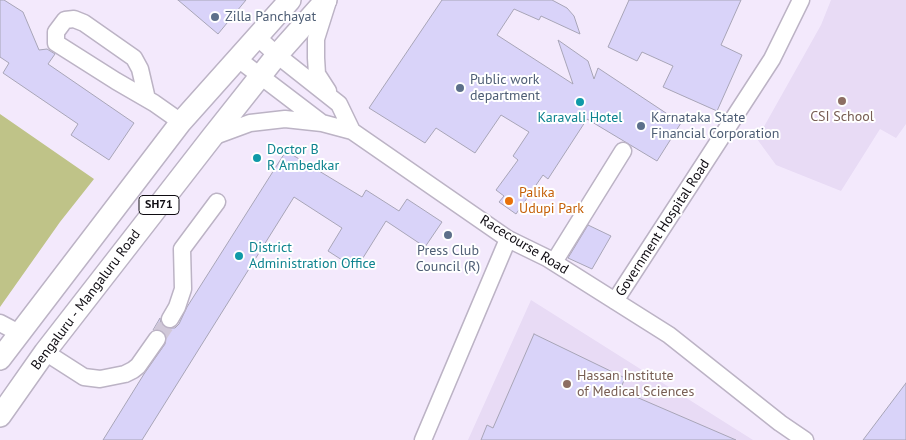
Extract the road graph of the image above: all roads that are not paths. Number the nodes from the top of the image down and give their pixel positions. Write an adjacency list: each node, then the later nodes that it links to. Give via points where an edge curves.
1 (290, 0): 4 (main road, SH71)
2 (327, 0): 5 (main road, Bengaluru - Mangaluru Road / SH71); 9 (street, via 316,39 317,74)
3 (801, 0): 18 (street, Government Hospital Road, via 772,59)
4 (256, 37): 5 (street, Racecourse Road); 6 (main road, SH71)
5 (277, 56): 7 (main road, Bengaluru - Mangaluru Road / SH71); 9 (street, Racecourse Road)
6 (238, 58): 7 (street); 10 (main road, SH71)
7 (260, 76): 11 (street); 13 (main road, Bengaluru - Mangaluru Road / SH71)
8 (147, 99): 8 (street, via 56,43 56,32 65,20 74,18 84,23 134,58); 10 (street)
9 (339, 104): 12 (street, Racecourse Road)
10 (181, 122): 21 (main road, SH71)
11 (322, 123): 12 (street); 13 (street, via 285,119 250,123)
12 (352, 131): 16 (street, Racecourse Road)
13 (212, 137): 23 (main road, Bengaluru - Mangaluru Road / SH71)
14 (623, 151): 17 (street)
15 (217, 202): 19 (street, via 182,249 183,289)
16 (508, 239): 17 (street, Racecourse Road); 26 (street)
17 (554, 262): 18 (street, Racecourse Road)
18 (615, 301): 27 (street, Racecourse Road, via 669,335)
19 (170, 319)
20 (0, 323): 21 (street)
21 (24, 327): 23 (main road); 24 (main road, SH71)
22 (157, 339): 23 (street, via 133,370 100,379 84,377)
23 (50, 346): 25 (main road, Bengaluru - Mangaluru Road / SH71)
24 (0, 359)
25 (0, 416)
26 (423, 440)
27 (805, 440)

